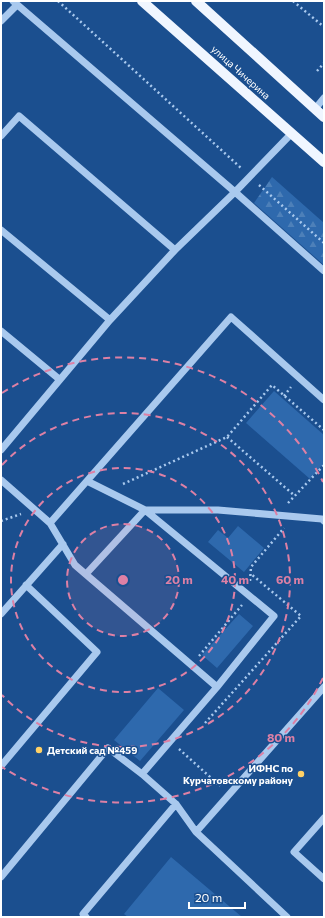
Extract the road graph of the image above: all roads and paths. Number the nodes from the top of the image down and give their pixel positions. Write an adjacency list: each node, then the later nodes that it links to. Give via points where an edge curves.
1 (58, 1): 16 (path)
2 (142, 1): 13 (main road, улица Чичерина)
3 (196, 1): 11 (main road)
4 (293, 1): 7 (path)
5 (15, 3): 6 (lane); 17 (lane)
6 (1, 21)
7 (324, 27)
8 (324, 63): 9 (path)
9 (317, 71)
10 (324, 98): 11 (lane)
11 (315, 108): 12 (main road)
12 (324, 117)
13 (292, 133): 15 (main road, улица Чичерина); 16 (lane)
14 (1, 136): 20 (lane, via 19,116)
15 (324, 162)
16 (250, 177): 17 (lane); 19 (path)
17 (235, 192): 20 (lane); 21 (lane)
18 (1, 230): 22 (lane)
19 (324, 243)
20 (175, 250): 22 (lane)
21 (324, 271)
22 (110, 320): 24 (lane)
23 (1, 331): 24 (lane)
24 (59, 379): 28 (lane)
25 (324, 400): 31 (lane, via 231,317)
26 (324, 430): 27 (path, via 272,385)
27 (227, 437): 32 (path); 33 (path)
28 (1, 450)
29 (324, 465): 33 (path)
30 (1, 480): 34 (lane)
31 (87, 481): 32 (lane); 40 (lane)
32 (108, 491): 35 (lane)
33 (295, 496): 36 (path)
34 (35, 510): 38 (path); 40 (lane)
35 (145, 510): 36 (lane, via 218,510); 42 (lane); 44 (lane)
36 (277, 515): 37 (lane)
37 (293, 516): 39 (lane); 44 (path, via 251,567)
38 (1, 521)
39 (324, 521)
40 (50, 523): 41 (lane)
41 (63, 544): 42 (lane, via 75,565); 43 (lane)
42 (86, 574): 46 (lane)
43 (26, 586): 45 (lane); 50 (lane, via 97,652)
44 (250, 596): 46 (path); 47 (lane, via 274,616)
45 (1, 614)
46 (191, 665): 47 (lane)
47 (217, 687): 49 (lane)
48 (324, 687): 52 (lane)
49 (170, 741): 51 (lane); 52 (path)
50 (1, 766)
51 (142, 774): 53 (lane); 56 (lane, via 108,748)
52 (229, 794): 55 (lane)
53 (176, 804): 55 (lane); 58 (lane, via 82,914)
54 (324, 818): 57 (lane, via 294,852)
55 (196, 832): 59 (lane)
56 (1, 877)
57 (324, 879)
58 (86, 917)
59 (287, 917)

